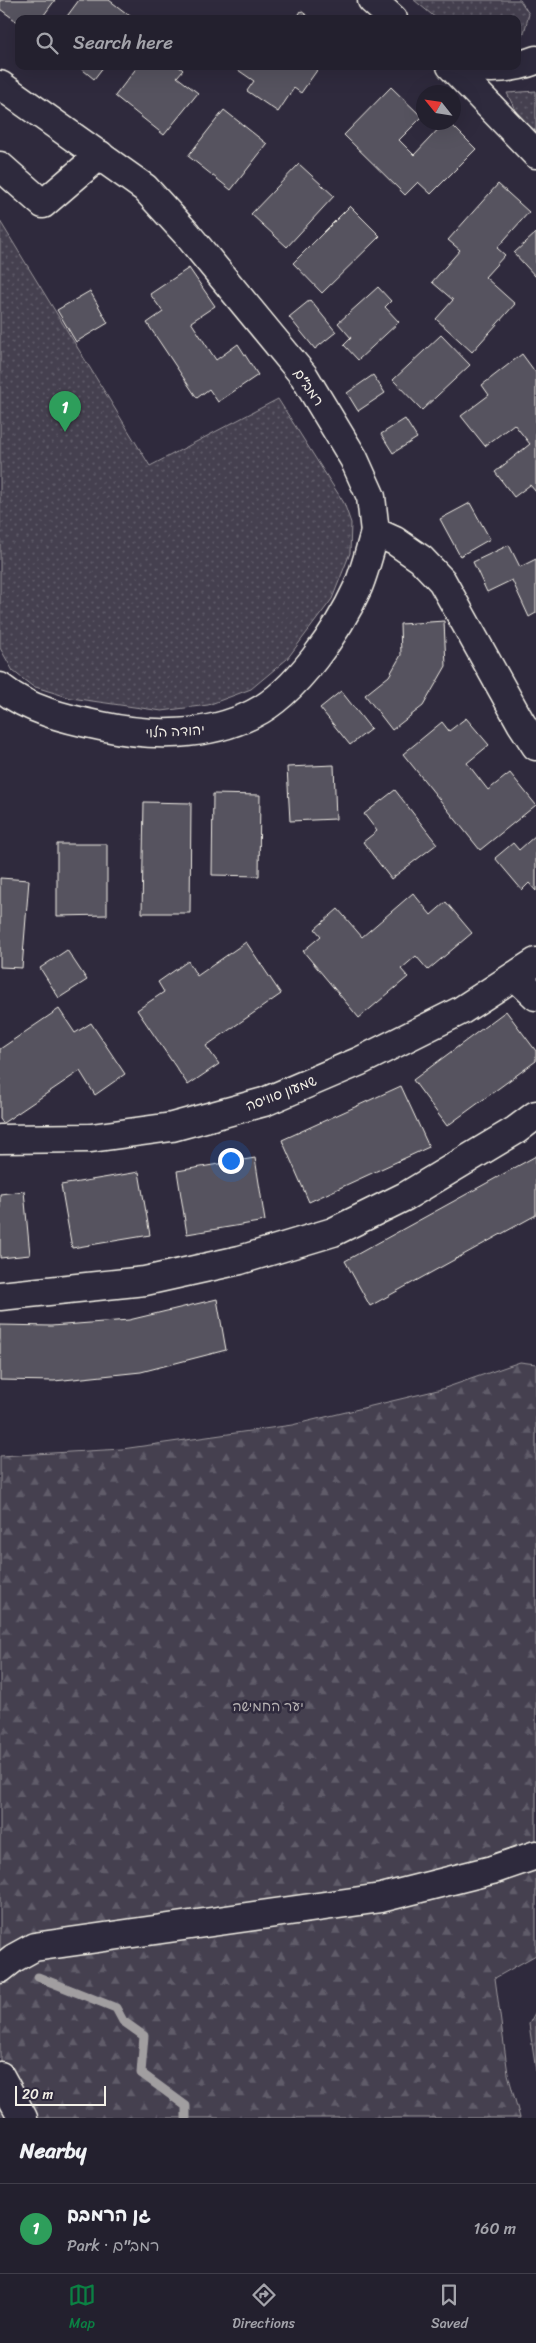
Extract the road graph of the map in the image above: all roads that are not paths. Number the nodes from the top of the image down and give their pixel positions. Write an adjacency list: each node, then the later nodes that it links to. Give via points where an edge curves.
1 (372, 0): 2 (street)
2 (389, 15)
3 (536, 60): 4 (street)
4 (521, 65)
5 (455, 70): 7 (street)
6 (0, 85): 8 (street, רמב"ם)
7 (536, 154)
8 (100, 155): 9 (street, via 43,204); 10 (street, רמב"ם, via 151,194 304,376 354,459 370,497)
9 (0, 166)
10 (375, 532): 11 (street, יהודה הלוי, via 358,586 322,647 292,686 254,714 206,731 132,733 65,718 13,697); 12 (street, via 421,559 442,581)
11 (0, 687)
12 (536, 746)
13 (525, 969): 14 (street); 16 (street, שמעון סוויסה, via 462,1010 360,1061 264,1102 172,1126 90,1138)
14 (536, 996)
15 (536, 1115): 17 (street, via 406,1196 333,1232 240,1260 145,1281)
16 (0, 1139)
17 (0, 1296)
18 (536, 1855): 19 (street, via 492,1870 381,1898 34,1946)
19 (0, 1969)
20 (0, 2076): 21 (street)
21 (23, 2118)

